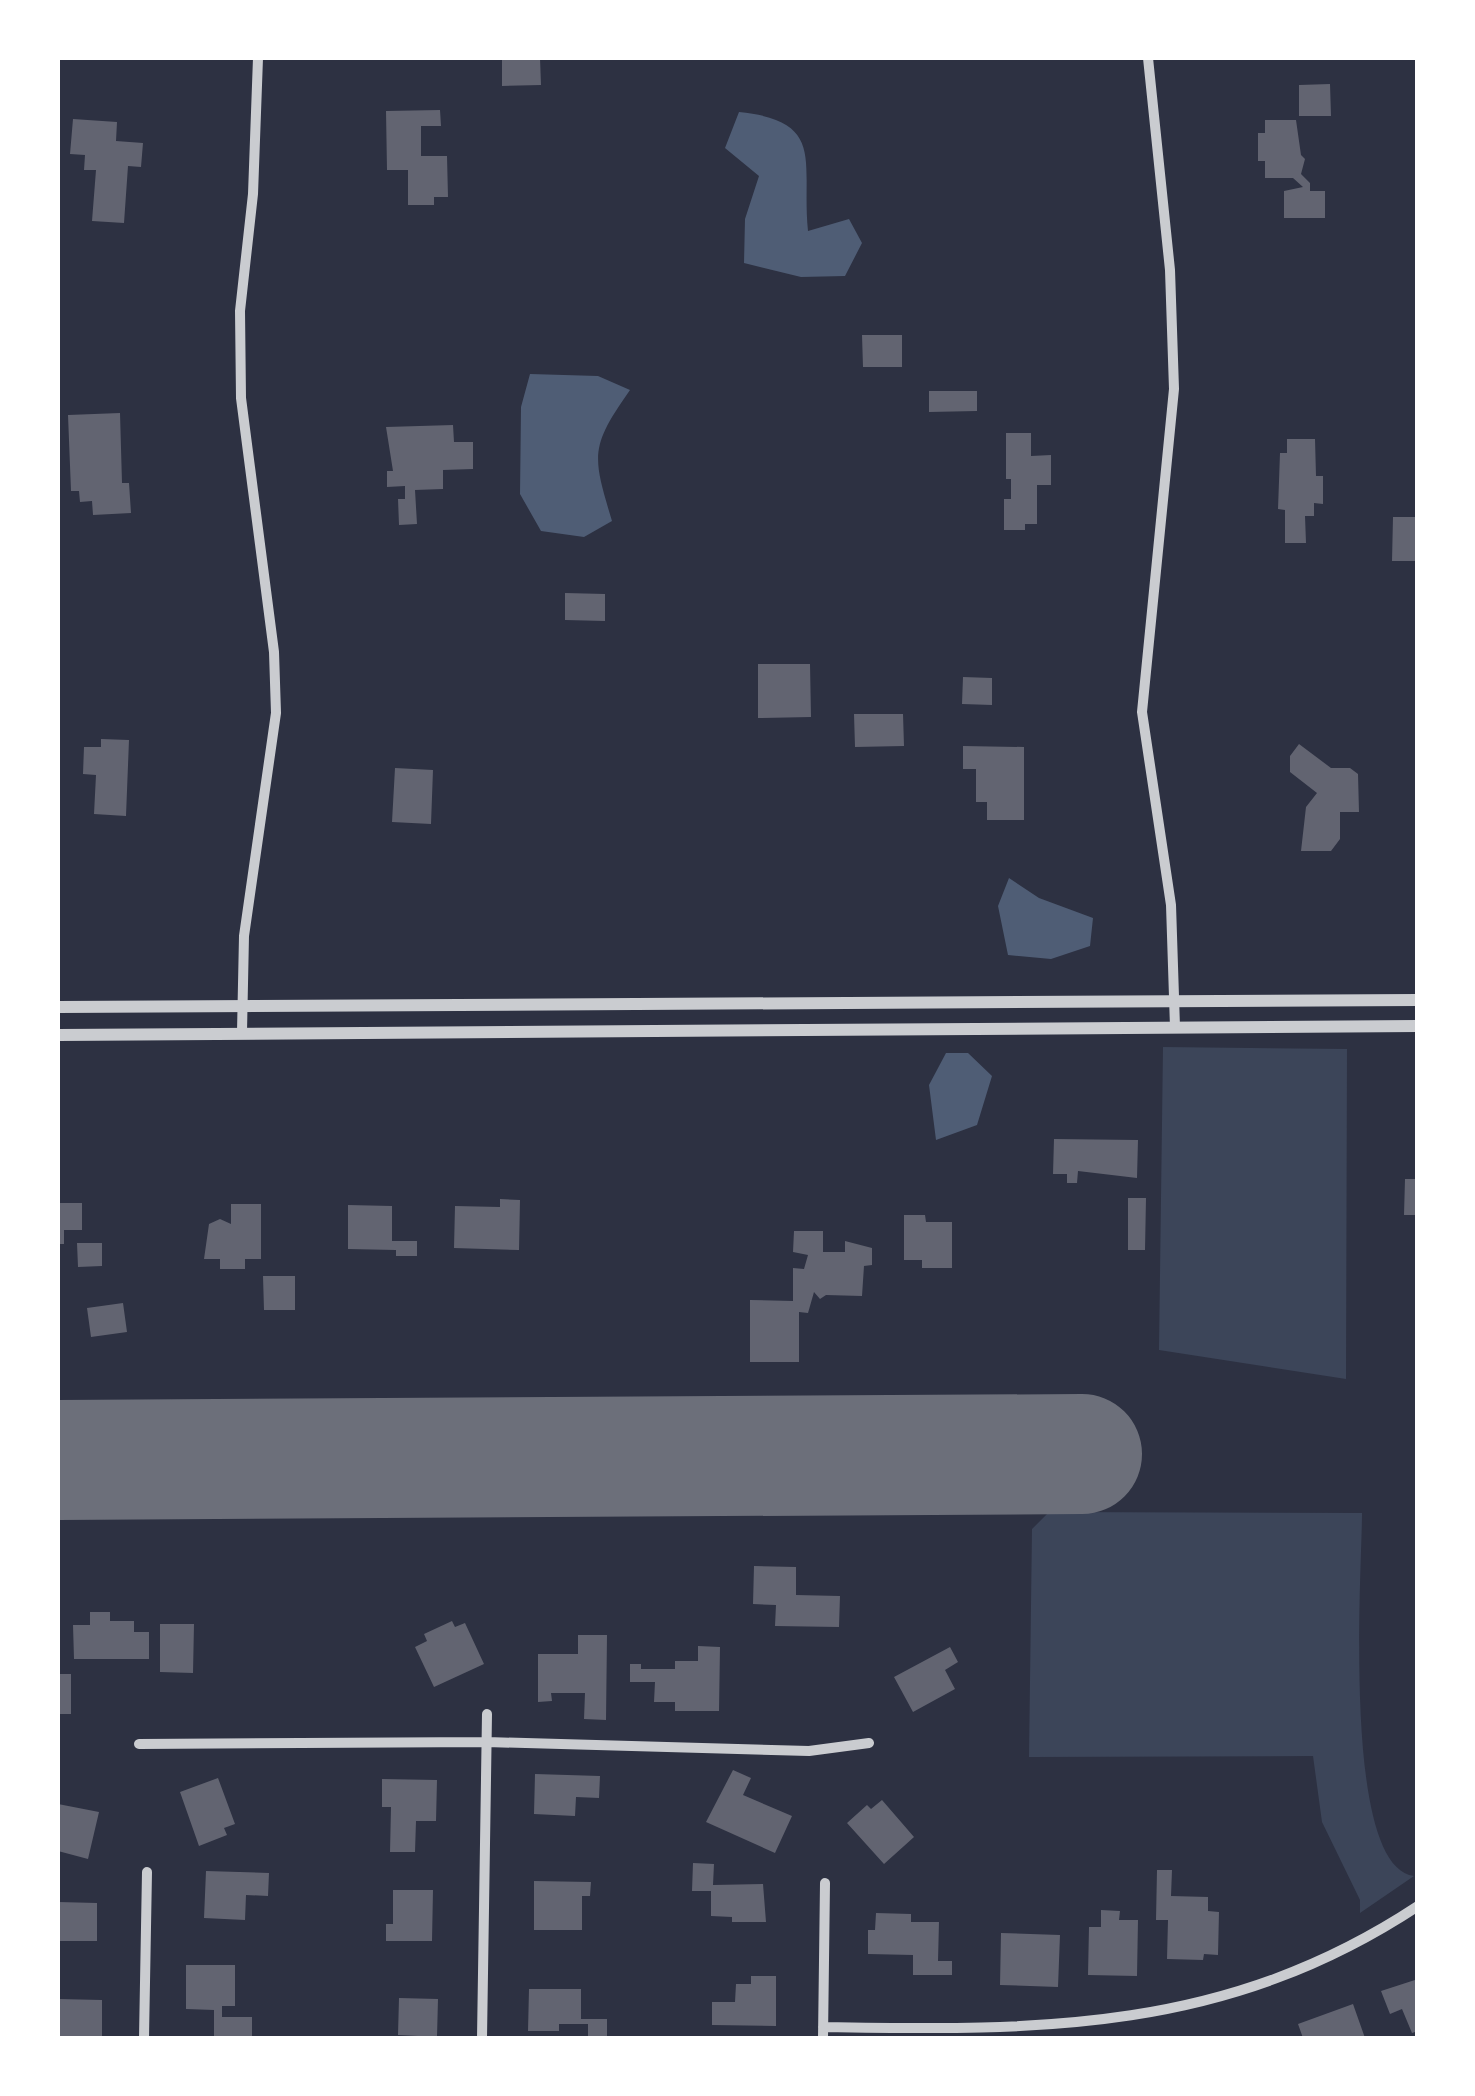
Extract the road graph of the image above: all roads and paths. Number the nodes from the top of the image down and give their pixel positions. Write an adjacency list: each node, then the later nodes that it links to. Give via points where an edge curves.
1 (258, 58): 5 (street, via 240,311 241,398 276,713 244,936)
2 (1148, 58): 4 (street, via 1170,270 1174,389 1142,712 1170,905)
3 (1418, 1000): 4 (street)
4 (1175, 1001): 5 (street); 8 (street)
5 (242, 1005): 6 (street); 9 (street)
6 (58, 1007)
7 (1418, 1026): 8 (street)
8 (1175, 1027): 9 (street)
9 (242, 1032): 10 (street)
10 (58, 1035)
11 (488, 1714): 12 (street)
12 (487, 1742): 13 (street, via 809,1751); 14 (street); 20 (street)
13 (869, 1742)
14 (139, 1744)
15 (147, 1872): 19 (street)
16 (825, 1883): 18 (street)
17 (1418, 1906): 18 (street, via 1327,1958 1244,1990 1149,2015 994,2030)
18 (823, 2033)
19 (144, 2038)
20 (482, 2038)

